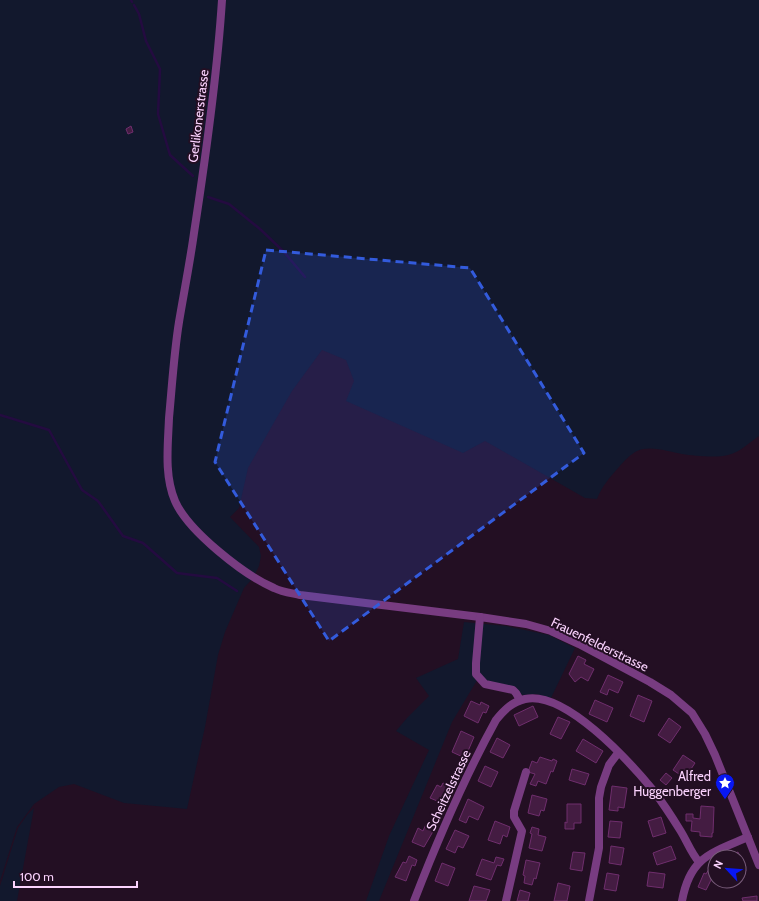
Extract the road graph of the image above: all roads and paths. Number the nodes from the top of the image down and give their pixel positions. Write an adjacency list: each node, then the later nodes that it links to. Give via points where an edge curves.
1 (222, 0): 2 (street, Gerlikonerstrasse, via 209,130 178,324 168,444 169,480 175,501 184,516 211,544)
2 (253, 578): 3 (street, Frauenfelderstrasse, via 275,589 300,595)
3 (480, 617): 4 (street, via 476,674 485,684 513,690); 7 (street, Frauenfelderstrasse, via 526,624 551,631 671,695 692,713 704,734)
4 (520, 700): 5 (street, via 534,698 550,701 576,715); 10 (street, Scheitzelstrasse, via 504,710 485,740 434,850)
5 (618, 753): 8 (street, via 653,790); 12 (street, via 608,764 601,787 599,848)
6 (526, 772): 11 (street, via 514,810 514,816 522,831)
7 (748, 837): 8 (street, via 715,851); 9 (street, Frauenfelderstrasse)
8 (699, 862): 13 (street, via 689,877)
9 (759, 865)
10 (414, 901)
11 (506, 901)
12 (590, 901)
13 (682, 901)

